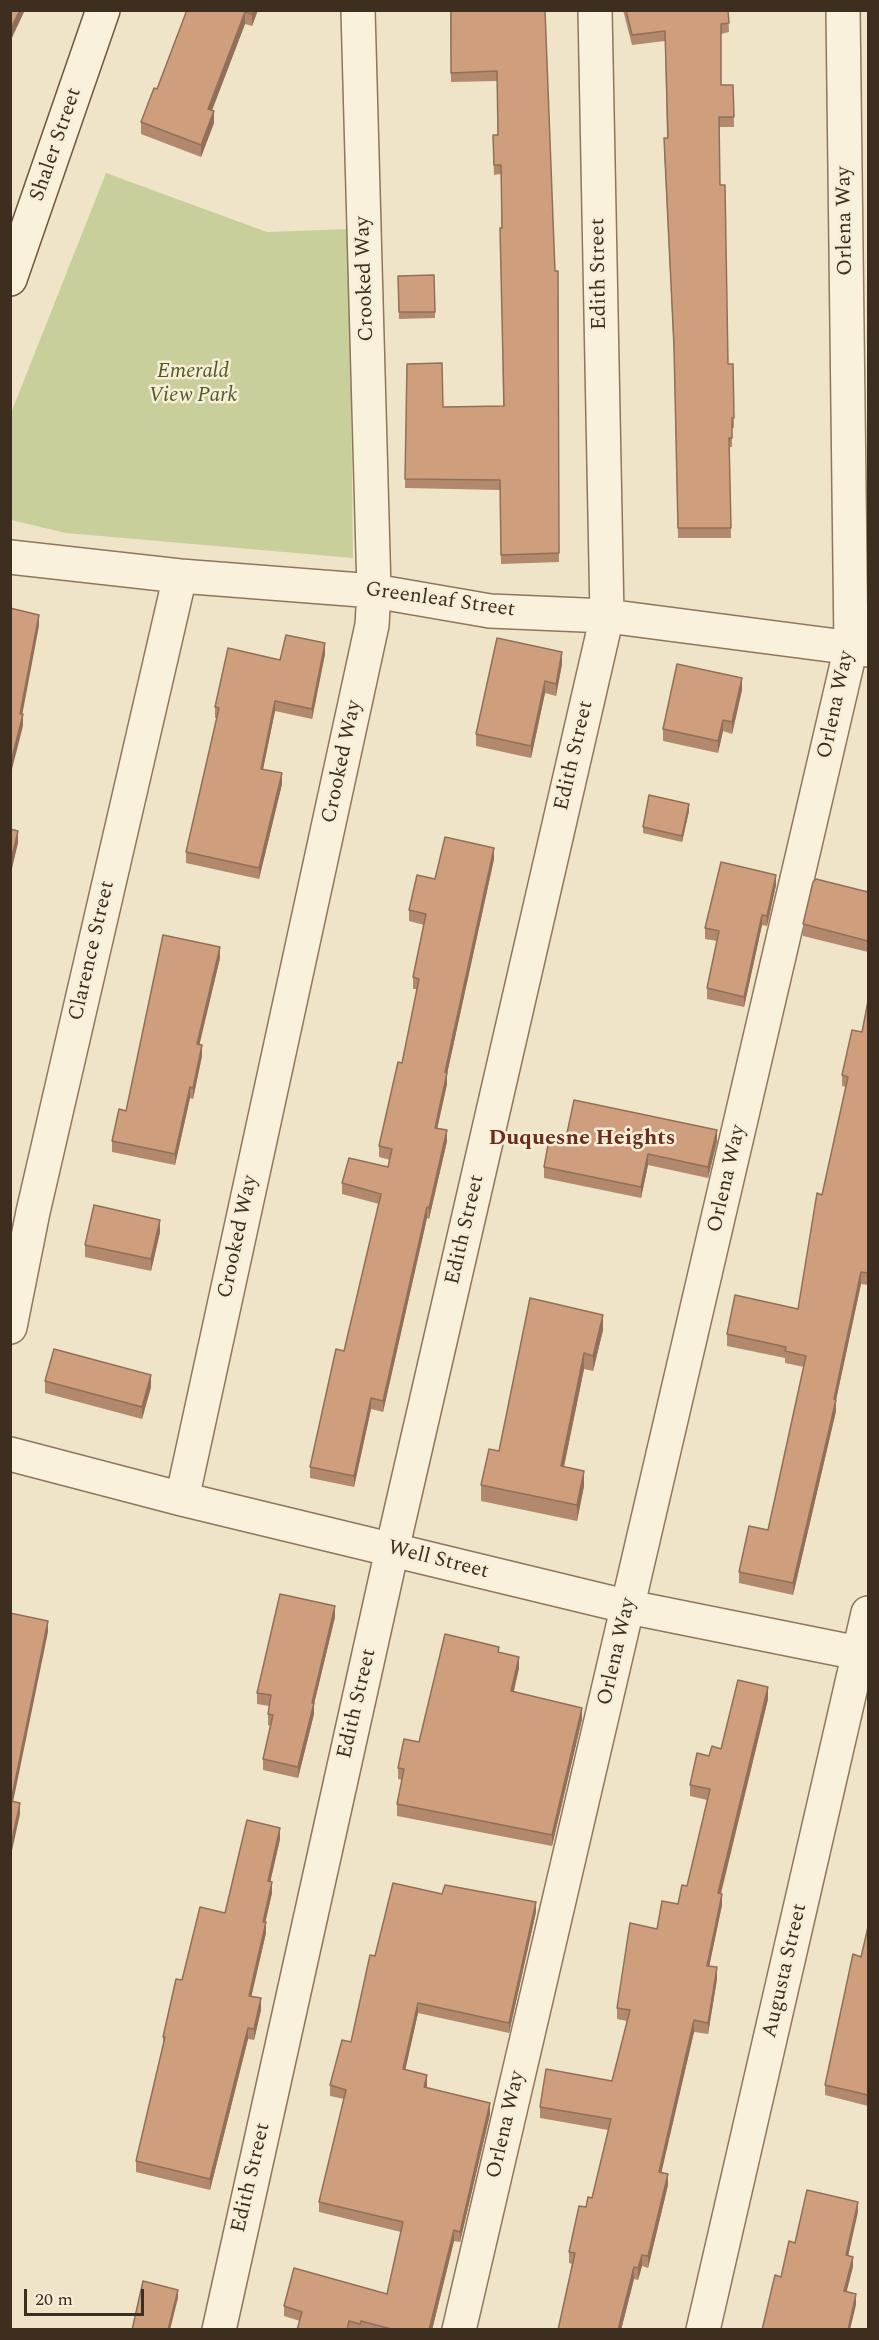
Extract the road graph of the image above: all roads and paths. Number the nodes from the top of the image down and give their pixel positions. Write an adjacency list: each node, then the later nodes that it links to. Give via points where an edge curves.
1 (103, 10): 5 (street, Shaler Street)
2 (358, 10): 8 (street, Crooked Way)
3 (595, 10): 9 (street, Edith Street)
4 (843, 10): 10 (street, Orlena Way)
5 (10, 279)
6 (10, 557): 7 (street, Greenleaf Street)
7 (180, 576): 8 (street, Greenleaf Street); 11 (street, Clarence Street)
8 (374, 591): 9 (street, Greenleaf Street, via 490,611); 13 (street, Crooked Way, via 370,637)
9 (607, 616): 10 (street, Greenleaf Street); 14 (street, Edith Street)
10 (860, 649): 15 (street, Orlena Way)
11 (10, 1327)
12 (10, 1454): 13 (street, Well Street)
13 (182, 1499): 14 (street, Well Street)
14 (392, 1550): 15 (street, Well Street); 18 (street, Edith Street)
15 (629, 1607): 17 (street, Well Street); 19 (street, Orlena Way)
16 (868, 1613): 17 (street, Augusta Street)
17 (864, 1654): 20 (street, Augusta Street)
18 (219, 2330)
19 (459, 2330)
20 (703, 2330)

